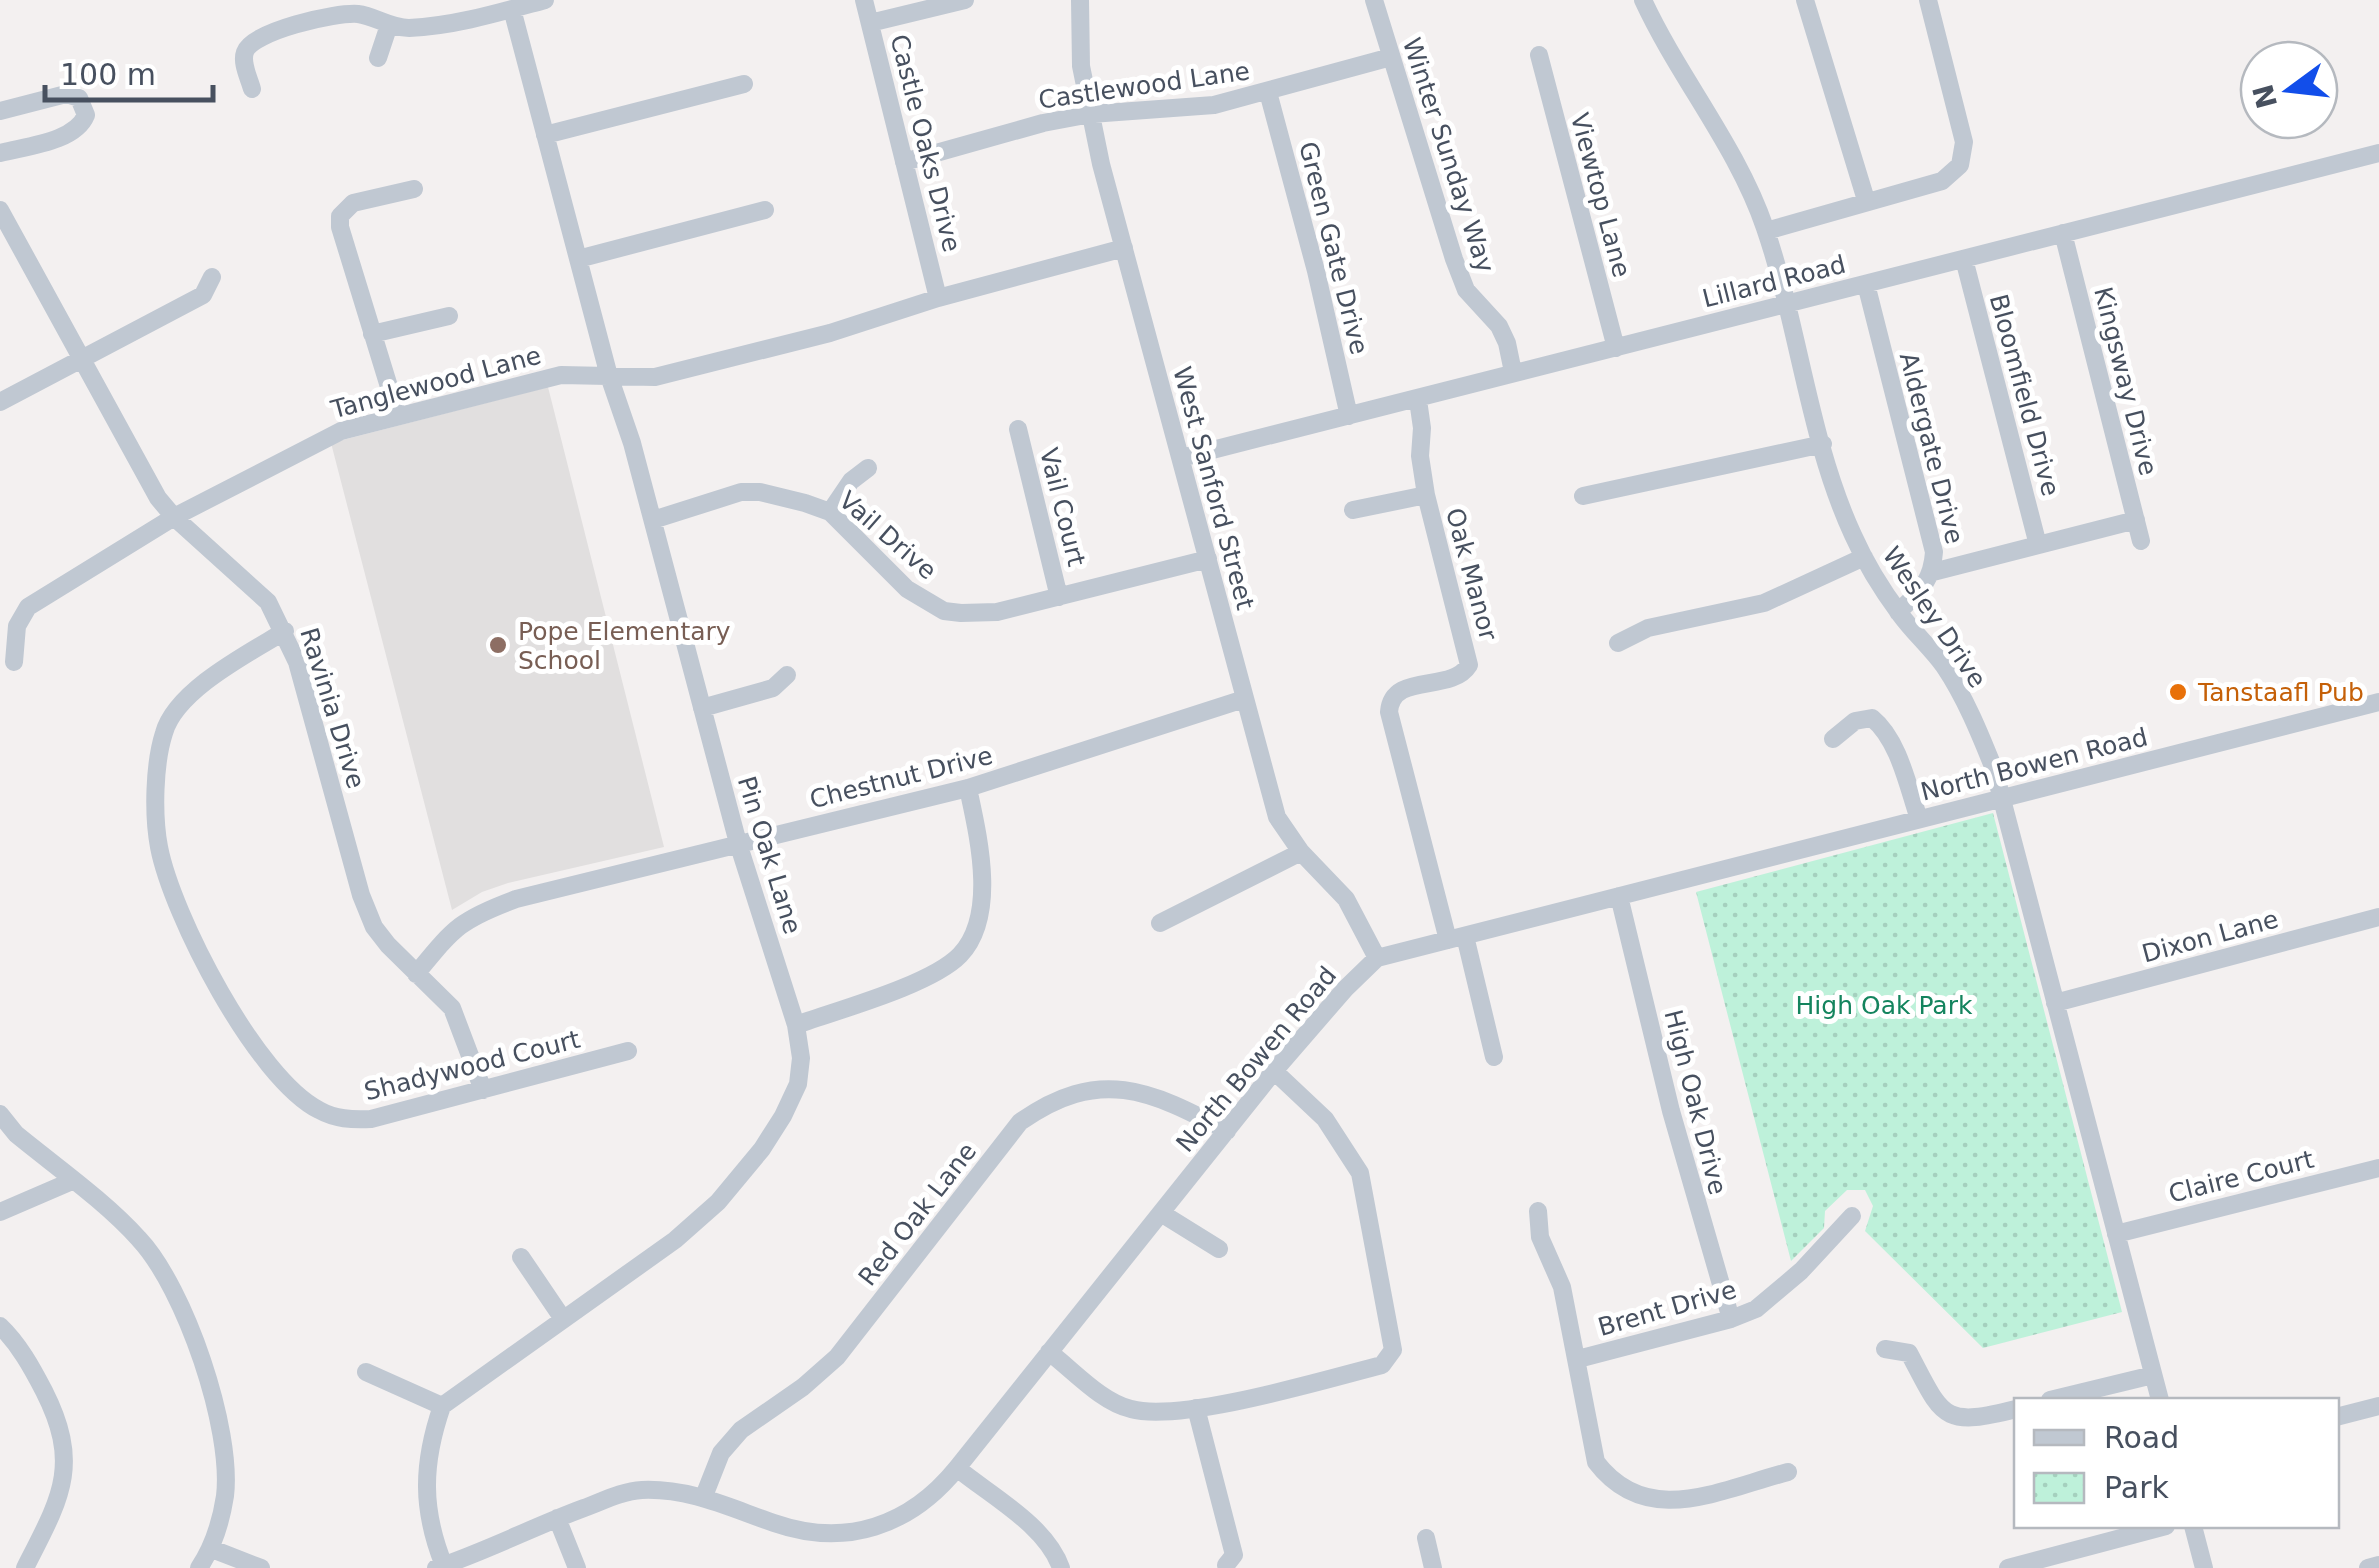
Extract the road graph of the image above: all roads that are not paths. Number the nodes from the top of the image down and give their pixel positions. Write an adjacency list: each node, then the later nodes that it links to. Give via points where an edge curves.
1 (545, 0): 9 (street)
2 (864, 0): 10 (street, Castle Oaks Drive)
3 (965, 0): 10 (street)
4 (1080, 0): 19 (street, West Sanford Street, via 1081,66)
5 (1374, 0): 13 (street, Winter Sunday Way)
6 (1643, 0): 28 (street, Wesley Drive, via 1738,165)
7 (1805, 0): 25 (street)
8 (1928, 0): 25 (street, via 1964,142 1960,164 1942,181)
9 (512, 9): 11 (street, via 432,26); 20 (street, Pin Oak Lane)
10 (870, 23): 23 (street, Castle Oaks Drive)
11 (388, 25): 14 (street); 16 (street, via 344,14 255,39 243,60)
12 (1538, 55): 39 (street, Viewtop Lane)
13 (1391, 57): 17 (street, Castlewood Lane); 41 (street, Winter Sunday Way, via 1454,259 1466,290 1500,326)
14 (378, 58)
15 (744, 84): 20 (street)
16 (252, 89)
17 (1268, 92): 19 (street, Castlewood Lane, via 1214,104); 46 (street, Green Gate Drive)
18 (0, 110): 21 (street, via 66,94 79,98 86,115 66,135)
19 (1091, 114): 23 (street, Castlewood Lane); 30 (street, West Sanford Street)
20 (545, 136): 32 (street, Pin Oak Lane)
21 (0, 153)
22 (2379, 153): 29 (street, Lillard Road)
23 (904, 162): 35 (street, Castle Oaks Drive)
24 (414, 188): 38 (street, via 353,204 340,216)
25 (1866, 200): 28 (street)
26 (0, 210): 40 (street, Ravinia Drive)
27 (765, 210): 32 (street)
28 (1766, 231): 36 (street, Wesley Drive)
29 (2063, 233): 31 (street, Lillard Road); 57 (street, Kingsway Drive)
30 (1124, 248): 35 (street, Tanglewood Lane); 49 (street, West Sanford Street)
31 (1964, 258): 34 (street, Lillard Road); 59 (street, Bloomfield Drive)
32 (578, 259): 42 (street, Pin Oak Lane)
33 (212, 277): 40 (street, via 203,295)
34 (1866, 284): 36 (street, Lillard Road); 62 (street, Aldergate Drive, via 1934,552)
35 (938, 298): 42 (street, Tanglewood Lane, via 655,377)
36 (1788, 303): 39 (street, Lillard Road); 48 (street, Wesley Drive)
37 (449, 316): 38 (street)
38 (372, 334): 45 (street)
39 (1616, 348): 41 (street, Lillard Road)
40 (79, 358): 44 (street); 55 (street, Ravinia Drive)
41 (1512, 372): 43 (street, Lillard Road)
42 (608, 376): 45 (street, Tanglewood Lane, via 561,375); 56 (street, Pin Oak Lane)
43 (1418, 400): 46 (street, Lillard Road); 51 (street, Oak Manor)
44 (0, 402)
45 (398, 416): 55 (street, Tanglewood Lane, via 341,430)
46 (1349, 416): 49 (street, Lillard Road)
47 (1018, 429): 63 (street, Vail Court)
48 (1822, 444): 52 (street); 60 (street, Wesley Drive)
49 (1181, 458): 61 (street, West Sanford Street)
50 (868, 468): 54 (street)
51 (1426, 494): 53 (street); 81 (street, Oak Manor, via 1468,666 1456,678 1401,690 1390,712)
52 (1583, 496)
53 (1353, 510)
54 (830, 512): 56 (street, Vail Drive, via 742,492); 63 (street, Vail Drive, via 907,589 944,610 997,612)
55 (174, 517): 65 (street, Ravinia Drive, via 268,602); 67 (street, Tanglewood Lane, via 28,607 16,626)
56 (652, 520): 71 (street, Pin Oak Lane)
57 (2136, 520): 58 (street, Kingsway Drive); 59 (street)
58 (2141, 542)
59 (2038, 545): 62 (street)
60 (1864, 556): 64 (street, Wesley Drive); 66 (street, via 1764,603 1648,628)
61 (1208, 559): 63 (street, Vail Drive); 69 (street, West Sanford Street)
62 (1933, 572): 64 (street, Aldergate Drive)
63 (1059, 596)
64 (1898, 612): 74 (street, Wesley Drive, via 1958,690)
65 (285, 631): 83 (street, Ravinia Drive, via 361,896 374,928); 89 (street, Shadywood Court, via 216,674 184,702 164,732 155,821 176,903 220,995 288,1088 319,1110 371,1119)
66 (1618, 643)
67 (14, 662)
68 (787, 675): 71 (street, via 773,688)
69 (1244, 700): 73 (street, Chestnut Drive); 77 (street, West Sanford Street, via 1277,817)
70 (2379, 702): 74 (street, North Bowen Road)
71 (702, 708): 76 (street, Pin Oak Lane)
72 (1833, 739): 75 (street, via 1861,718 1872,718 1898,761)
73 (968, 788): 76 (street, Chestnut Drive); 85 (street, via 983,871 979,909 960,956 938,971)
74 (2001, 798): 75 (street, North Bowen Road); 84 (street, Wesley Drive)
75 (1919, 819): 78 (street, North Bowen Road)
76 (738, 844): 83 (street, Chestnut Drive, via 478,913 456,926); 85 (street, Pin Oak Lane)
77 (1301, 852): 80 (street); 82 (street, West Sanford Street, via 1346,899)
78 (1620, 896): 81 (street, North Bowen Road); 102 (street, High Oak Drive, via 1671,1112)
79 (2379, 917): 84 (street, Dixon Lane)
80 (1160, 924)
81 (1457, 938): 82 (street, North Bowen Road); 87 (street)
82 (1377, 958): 88 (street, North Bowen Road)
83 (416, 974): 89 (street, Ravinia Drive, via 452,1008)
84 (2055, 1004): 98 (street, Wesley Drive)
85 (796, 1025): 101 (street, Pin Oak Lane, via 798,1084 762,1149 675,1240)
86 (628, 1052): 89 (street, Shadywood Court)
87 (1494, 1057)
88 (1274, 1071): 91 (street, North Bowen Road); 113 (street, via 1326,1120 1360,1173 1393,1350 1382,1365)
89 (483, 1090)
90 (0, 1114): 93 (street)
91 (1227, 1131): 96 (street, North Bowen Road); 118 (street, Red Oak Lane, via 1170,1101 1108,1088 1074,1094 1031,1114 837,1357 721,1453)
92 (2379, 1168): 98 (street, Claire Court)
93 (72, 1181): 95 (street); 123 (street, via 140,1239 174,1288 198,1346 226,1469)
94 (1538, 1210): 106 (street, via 1540,1237 1562,1287)
95 (0, 1212)
96 (1161, 1213): 99 (street); 105 (street, North Bowen Road)
97 (1852, 1216): 102 (street, Brent Drive, via 1771,1300)
98 (2116, 1234): 108 (street, Wesley Drive)
99 (1219, 1249)
100 (521, 1258): 101 (street)
101 (562, 1319): 111 (street, Pin Oak Lane)
102 (1731, 1319): 106 (street, Brent Drive)
103 (0, 1326): 127 (street, via 29,1362 65,1449 60,1492)
104 (1885, 1348): 114 (street, via 1908,1353 1948,1415 1978,1418)
105 (1049, 1352): 113 (street, via 1130,1410); 116 (street, North Bowen Road)
106 (1578, 1359): 117 (street, via 1596,1462 1626,1492 1671,1502)
107 (366, 1372): 111 (street)
108 (2153, 1375): 109 (street); 110 (street, Wesley Drive)
109 (2058, 1398)
110 (2159, 1398)
111 (442, 1406): 126 (street, via 424,1489)
112 (2379, 1406): 115 (street)
113 (1196, 1408): 124 (street, via 1234,1555)
114 (2014, 1409)
115 (2339, 1416)
116 (957, 1468): 118 (street, North Bowen Road, via 906,1514 834,1534 807,1532); 131 (street, via 1035,1530)
117 (1788, 1472)
118 (704, 1496): 119 (street, North Bowen Road, via 642,1490)
119 (558, 1518): 126 (street, North Bowen Road); 130 (street)
120 (2158, 1528): 133 (street)
121 (2194, 1528): 134 (street)
122 (1426, 1538): 132 (street)
123 (212, 1549): 128 (street); 129 (street)
124 (1226, 1564)
125 (2379, 1565): 135 (street)
126 (442, 1567)
127 (25, 1568)
128 (199, 1568)
129 (261, 1568)
130 (577, 1568)
131 (1060, 1568)
132 (1433, 1568)
133 (2008, 1568)
134 (2204, 1568)
135 (2368, 1568)

